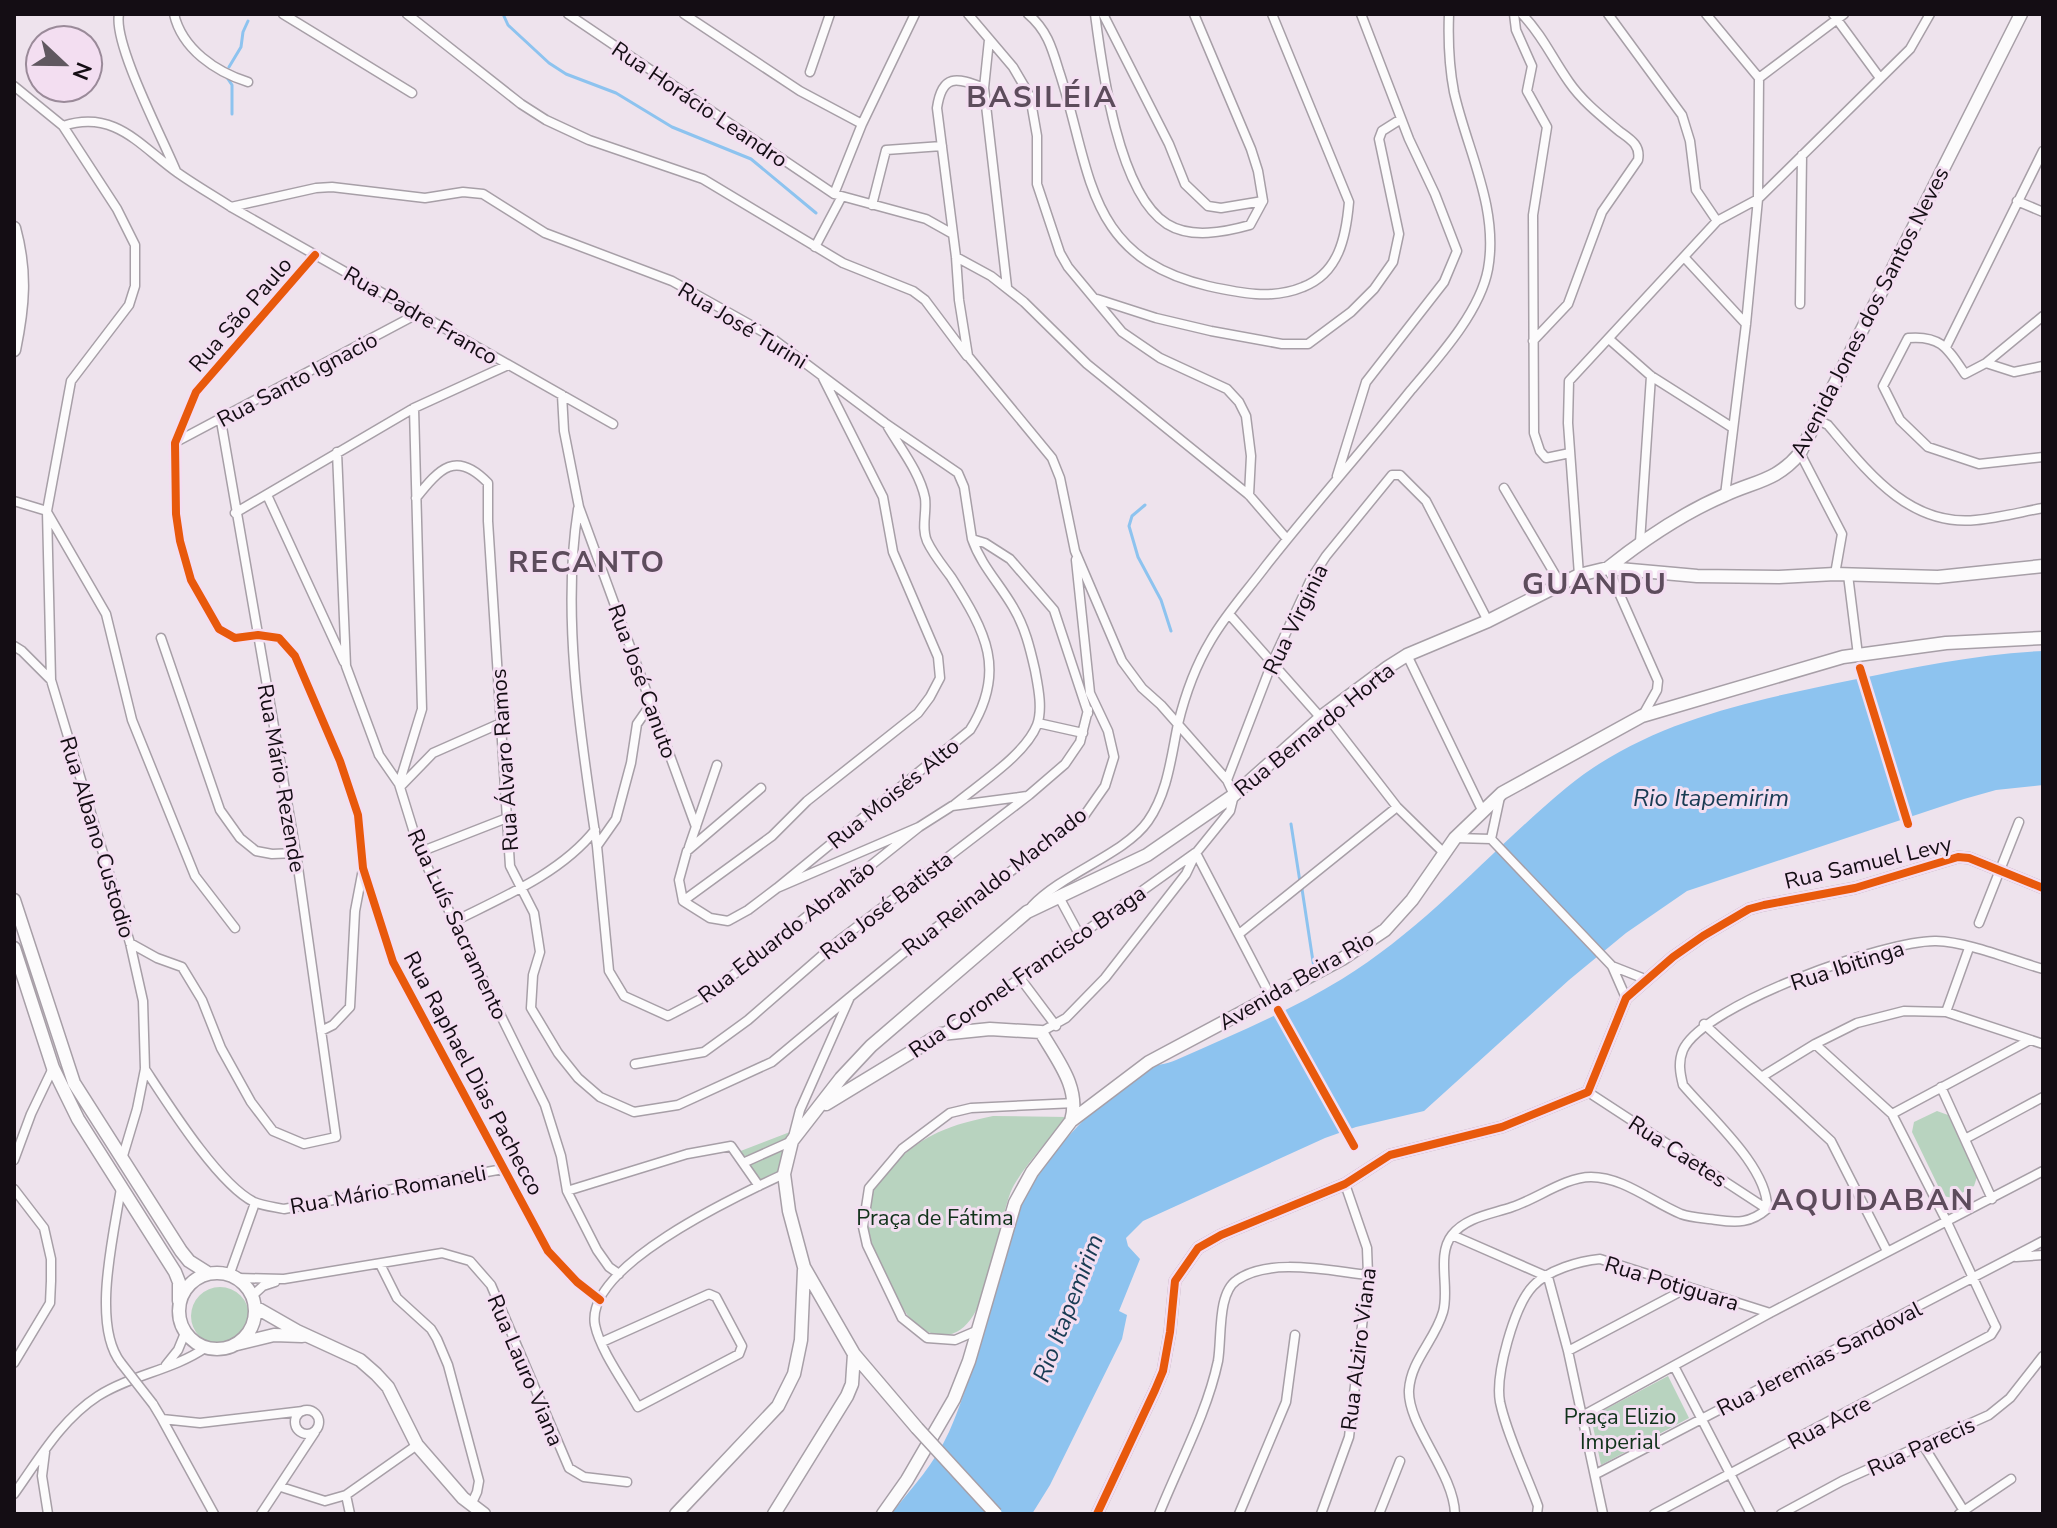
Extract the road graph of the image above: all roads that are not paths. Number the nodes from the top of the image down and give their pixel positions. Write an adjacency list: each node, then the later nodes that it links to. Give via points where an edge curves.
1 (119, 14): 38 (street, via 129,59)
2 (174, 14): 28 (street, via 211,66)
3 (283, 14): 31 (street)
4 (407, 14): 49 (street, via 546,120 703,179)
5 (684, 14): 33 (street, via 800,91)
6 (830, 14): 25 (street)
7 (915, 14): 33 (street)
8 (968, 14): 24 (street)
9 (1028, 14): 13 (street, via 1048,36 1098,206 1132,251 1181,280 1238,293 1284,295 1316,282 1338,257 1349,202)
10 (1095, 14): 41 (street, via 1121,147 1133,180 1155,212 1167,224 1220,233 1250,225)
11 (1103, 14): 41 (street, via 1185,184 1208,206)
12 (1194, 14): 41 (street, via 1251,149)
13 (1272, 14)
14 (1361, 14): 32 (street)
15 (1449, 14): 81 (street, via 1454,91 1487,210 1488,269 1477,300 1444,351)
16 (1514, 14): 60 (street, via 1532,66 1527,91 1547,127 1533,215)
17 (1522, 14): 60 (street, via 1570,84 1640,153 1602,212 1568,304)
18 (1608, 14): 46 (street, via 1682,115 1696,190)
19 (1706, 14): 26 (street)
20 (1930, 14): 27 (street, via 1910,49)
21 (2021, 14): 71 (main road, Avenida Jones dos Santos Neves)
22 (567, 15): 39 (street, Rua Horácio Leandro)
23 (1838, 16): 26 (street); 27 (street)
24 (989, 40): 30 (street); 54 (street, via 1030,96 1037,126 1037,184 1060,253)
25 (810, 72)
26 (1759, 78): 40 (street)
27 (1880, 78): 37 (street)
28 (248, 82)
29 (14, 86): 34 (street, Rua Albano Custodio)
30 (984, 88): 35 (street, via 957,79 943,87 937,108); 53 (street)
31 (412, 93)
32 (1401, 119): 54 (street, via 1379,139 1399,234 1393,262 1351,312 1308,344 1211,331); 81 (street, via 1457,251 1444,282 1366,382)
33 (862, 124): 39 (street)
34 (63, 126): 38 (street, Rua Padre Franco, via 82,119 123,131); 90 (street, Rua Albano Custodio, via 126,225 137,267 129,305 71,381)
35 (942, 146): 43 (street, via 886,150); 48 (street)
36 (2043, 151): 42 (street)
37 (1802, 154): 40 (street); 55 (street)
38 (177, 172): 44 (street, Rua Padre Franco)
39 (838, 196): 43 (street); 49 (street)
40 (1758, 199): 46 (street); 58 (street)
41 (1263, 201)
42 (2017, 201): 45 (street); 61 (street)
43 (872, 205): 48 (street, via 926,219)
44 (231, 207): 50 (street, Rua Padre Franco); 67 (street, Rua José Turini, via 332,187 425,198 483,194 545,233 672,281 765,333)
45 (2043, 212)
46 (1717, 221): 52 (street)
47 (14, 228): 62 (main road, via 23,305)
48 (951, 233): 51 (street)
49 (815, 247): 63 (street, via 913,291)
50 (315, 255): 56 (street, Rua Padre Franco); 76 (street, Rua São Paulo, via 196,392)
51 (956, 257): 53 (street); 63 (street)
52 (1684, 257): 58 (street); 59 (street)
53 (1007, 287): 84 (street, via 1087,364)
54 (1096, 299): 84 (street, via 1138,344 1208,378 1239,402 1251,456)
55 (1800, 304)
56 (419, 313): 65 (street, Rua Padre Franco); 72 (street, Rua Santo Ignacio)
57 (2043, 316): 64 (street)
58 (1746, 324): 75 (street)
59 (1609, 339): 68 (street); 78 (street, via 1569,381)
60 (1532, 341): 78 (street, via 1534,433 1540,451 1546,458)
61 (1946, 347): 64 (street, via 1965,374); 80 (street, via 1926,336 1908,338 1883,386 1900,420 1928,447 1979,464)
62 (14, 350)
63 (968, 356): 95 (street, via 1052,458)
64 (1986, 363): 66 (street, via 2014,372)
65 (508, 365): 69 (street, Rua Padre Franco); 70 (street)
66 (2043, 366)
67 (821, 374): 73 (street, Rua José Turini); 151 (street, via 883,497 893,552 931,636 940,678 918,713 807,801 772,836)
68 (1651, 376): 75 (street); 94 (street)
69 (562, 395): 74 (street, Rua Padre Franco); 88 (street, Rua José Canuto)
70 (414, 408): 77 (street); 86 (street)
71 (1816, 419): 79 (main road, Avenida Jones dos Santos Neves); 89 (street, via 1828,425 1884,486 1925,515 1975,520)
72 (221, 421): 76 (street, Rua Santo Ignacio); 91 (street, Rua Mário Rezende)
73 (885, 423): 92 (street, Rua José Turini, via 958,473); 147 (street, Rua Moisés Alto, via 922,488 927,540 986,644 991,665 988,694 970,730)
74 (613, 424)
75 (1733, 428): 85 (street)
76 (175, 443): 103 (street, Rua Raphael Dias Pachecco, via 176,514 191,580 219,629 235,638)
77 (337, 452): 83 (street); 110 (street)
78 (1570, 453): 99 (street)
79 (1800, 453): 85 (main road, Avenida Jones dos Santos Neves, via 1784,471); 98 (street, via 1842,534)
80 (2043, 457)
81 (1336, 480): 93 (street)
82 (1504, 488): 100 (street)
83 (267, 495): 91 (street); 110 (street)
84 (1249, 495): 93 (street)
85 (1725, 495): 94 (main road, Avenida Jones dos Santos Neves)
86 (416, 498): 117 (street, Rua Álvaro Ramos, via 436,474 455,465 474,469 488,483); 123 (street, via 422,709)
87 (14, 501): 90 (street)
88 (579, 507): 113 (street, Rua José Canuto); 135 (street, via 574,634)
89 (2043, 508)
90 (47, 511): 111 (street, Rua Albano Custodio); 155 (street, via 106,614 132,720 195,876)
91 (235, 513): 103 (street, Rua Mário Rezende)
92 (972, 539): 114 (street, via 1010,559 1054,610); 118 (street, Rua José Turini, via 1029,640)
93 (1287, 539): 101 (street)
94 (1640, 542): 97 (main road, Avenida Jones dos Santos Neves)
95 (1075, 551): 112 (street, Rua Reinaldo Machado); 119 (street, via 1122,661)
96 (2043, 566): 98 (main road, Rua Bernardo Horta, via 1938,577)
97 (1608, 568): 98 (main road, Rua Bernardo Horta, via 1697,576); 99 (main road, Rua Bernardo Horta); 116 (street, via 1658,681)
98 (1842, 574): 108 (street)
99 (1579, 575): 100 (main road, Rua Bernardo Horta)
100 (1560, 583): 102 (main road, Rua Bernardo Horta)
101 (1229, 614): 109 (street); 119 (street, via 1192,678)
102 (1488, 621): 107 (main road, Rua Bernardo Horta); 109 (street, Rua Virginia, via 1426,501 1400,475 1392,475 1318,568)
103 (258, 635): 141 (street, Rua Mário Rezende); 144 (street, Rua Raphael Dias Pachecco, via 279,638 295,656 358,815)
104 (161, 638): 141 (street, via 220,810 256,851)
105 (2043, 638): 108 (main road, Avenida Beira Rio)
106 (14, 646): 111 (street)
107 (1407, 655): 115 (main road, Rua Bernardo Horta); 130 (street)
108 (1858, 655): 116 (main road, Avenida Beira Rio)
109 (1272, 663): 115 (street); 122 (street, Rua Virginia)
110 (346, 666): 123 (street, Rua Luís Sacramento, via 379,755)
111 (51, 680): 158 (street, Rua Albano Custodio)
112 (1090, 693): 114 (street, Rua José Batista); 165 (street, Rua Reinaldo Machado, via 1114,757 1105,786 1084,816)
113 (651, 704): 133 (street, Rua José Canuto); 138 (street, via 637,724 616,819)
114 (1088, 713): 120 (street, Rua José Batista)
115 (1323, 716): 127 (main road, Rua Bernardo Horta); 129 (street)
116 (1642, 716): 125 (main road, Avenida Beira Rio)
117 (501, 723): 123 (street, via 433,753); 131 (street, Rua Álvaro Ramos)
118 (1038, 723): 120 (street); 128 (street, via 1015,754)
119 (1178, 724): 122 (street); 152 (street, via 1166,781 1146,825 1059,882)
120 (1083, 733): 126 (street, Rua José Batista, via 1065,764)
121 (717, 765): 133 (street)
122 (1227, 780): 127 (street)
123 (399, 786): 140 (street, Rua Luís Sacramento)
124 (761, 788): 139 (street)
125 (1502, 793): 130 (main road, Avenida Beira Rio); 137 (street)
126 (1029, 795): 128 (street); 177 (street, Rua José Batista, via 704,1052)
127 (1234, 795): 142 (street, via 1230,811); 149 (main road, Rua Bernardo Horta, via 1147,855)
128 (952, 806): 134 (street)
129 (1397, 807): 143 (street); 156 (street)
130 (1482, 810): 136 (main road, Avenida Beira Rio)
131 (507, 818): 140 (street); 146 (street, Rua Álvaro Ramos, via 510,866)
132 (2019, 822): 145 (street)
133 (696, 827): 139 (street)
134 (919, 827): 138 (street, Rua Eduardo Abrahão, via 708,995 668,1016 624,996 609,971); 147 (street)
135 (595, 830): 138 (street); 146 (street, via 583,846)
136 (1455, 838): 137 (street); 143 (main road, Avenida Beira Rio)
137 (1493, 841): 161 (street)
138 (597, 846)
139 (687, 851): 151 (street, via 679,880)
140 (420, 852): 153 (street, Rua Luís Sacramento)
141 (296, 853): 171 (street, Rua Mário Rezende)
142 (1196, 853): 156 (street); 157 (street, Rua Coronel Francisco Braga); 170 (street, via 1186,874 1105,978)
143 (1444, 853): 166 (main road, Avenida Beira Rio, via 1385,930)
144 (363, 868): 171 (street, via 350,1007); 193 (street, Rua Raphael Dias Pachecco, via 393,962)
145 (2001, 870): 148 (street, Rua Samuel Levy); 154 (street); 164 (street, Rua Samuel Levy, via 1958,857 1855,888 1749,909)
146 (522, 887): 153 (street); 165 (street, Rua Álvaro Ramos, via 534,913 540,952 531,1008 578,1078 600,1097 634,1112 678,1105 772,1062)
147 (777, 888): 151 (street, via 728,921 710,918)
148 (2043, 888)
149 (1059, 897): 152 (main road, Rua Bernardo Horta); 157 (street)
150 (14, 900): 191 (main road, via 74,1083)
151 (683, 901)
152 (1027, 912): 185 (main road, Rua Bernardo Horta, via 871,1046)
153 (455, 921): 200 (street, Rua Luís Sacramento, via 545,1105)
154 (1979, 923)
155 (235, 928)
156 (1239, 934): 166 (street)
157 (1080, 936): 163 (street, Rua Coronel Francisco Braga)
158 (130, 943): 171 (street, Rua Mário Rezende, via 182,967 251,1102 273,1131 304,1144 336,1137); 179 (street, Rua Albano Custodio, via 143,1001)
159 (14, 948): 178 (main road)
160 (1969, 948): 162 (street, Rua Ibitinga); 168 (street); 169 (street, Rua Ibitinga, via 1938,941 1902,944 1830,966)
161 (1610, 964): 164 (street); 167 (street)
162 (2043, 969)
163 (1020, 978): 170 (street); 173 (street, Rua Coronel Francisco Braga)
164 (1645, 979): 167 (street, Rua Samuel Levy)
165 (850, 997): 189 (street, Rua Reinaldo Machado, via 800,1110)
166 (1271, 997): 187 (main road, Avenida Beira Rio, via 1149,1062)
167 (1626, 998): 182 (street, Rua Samuel Levy)
168 (1946, 1012): 174 (street); 175 (street, via 1904,1011 1857,1023)
169 (1704, 1024): 180 (street); 203 (street, via 1684,1049 1679,1069 1683,1085 1759,1175)
170 (1056, 1026): 172 (street)
171 (321, 1031)
172 (1041, 1032): 173 (main road, via 990,1029); 184 (main road, via 1070,1081)
173 (941, 1034): 185 (main road, Rua Coronel Francisco Braga)
174 (2030, 1040): 176 (street); 181 (street)
175 (1815, 1044): 180 (street); 186 (street)
176 (2043, 1044)
177 (635, 1064)
178 (53, 1068): 190 (street); 198 (main road)
179 (145, 1069): 191 (street, Rua Albano Custodio); 202 (street, via 184,1128 232,1185)
180 (1763, 1076): 207 (street, via 1831,1141)
181 (1941, 1087): 186 (street); 188 (street)
182 (1588, 1092): 196 (street, via 1502,1127 1390,1155); 203 (street, Rua Caetes)
183 (2043, 1097): 188 (street)
184 (1075, 1103): 187 (main road); 224 (street, via 950,1113 902,1149 869,1188 863,1227 867,1245 902,1318 927,1338 955,1340)
185 (816, 1111): 189 (main road, Rua Bernardo Horta)
186 (1892, 1114): 204 (street)
187 (1071, 1121): 224 (main road, Avenida Beira Rio, via 1015,1203)
188 (1965, 1139): 201 (street)
189 (792, 1141): 192 (street); 195 (main road)
190 (14, 1160)
191 (122, 1160): 212 (main road, via 181,1251)
192 (743, 1163): 197 (street); 200 (street, via 731,1146)
193 (503, 1169): 202 (street, Rua Mário Romaneli, via 284,1209); 220 (street, Rua Raphael Dias Pachecco, via 548,1251)
194 (2043, 1171): 201 (street)
195 (784, 1174): 197 (street); 211 (main road)
196 (1345, 1184): 214 (street, Rua Alziro Viana, via 1367,1248); 263 (street, via 1221,1235 1198,1248 1184,1265 1175,1281 1163,1371)
197 (759, 1186): 213 (street, via 667,1235)
198 (121, 1187): 221 (main road, via 175,1272); 239 (street, bridge, via 105,1297 112,1350)
199 (14, 1189): 234 (street, via 44,1228 51,1259 50,1303)
200 (567, 1191): 213 (street, Rua Luís Sacramento, via 597,1250)
201 (1992, 1199): 204 (street)
202 (255, 1203): 215 (street)
203 (1767, 1209): 205 (street, via 1749,1222 1684,1215 1610,1179 1588,1177 1482,1216)
204 (1946, 1220): 207 (street); 218 (street)
205 (1452, 1235): 216 (street); 268 (street, via 1445,1258 1444,1309 1411,1377 1409,1393)
206 (2043, 1241): 209 (street, Rua Jeremias Sandoval)
207 (1887, 1251): 223 (street)
208 (2043, 1255): 209 (street)
209 (2011, 1258): 218 (street, Rua Jeremias Sandoval)
210 (380, 1264): 217 (street, Rua Lauro Viana); 249 (street, Rua Lauro Viana, via 442,1253 470,1261 491,1285 569,1468 584,1477); 253 (street, via 397,1298 431,1329 448,1365 479,1481)
211 (804, 1267): 232 (main road); 260 (main road, via 801,1340 794,1374 778,1406)
212 (208, 1273): 215 (main road); 221 (main road, via 185,1288)
213 (619, 1274): 220 (street)
214 (1368, 1275): 264 (street, via 1280,1267 1255,1271 1230,1285 1206,1401); 266 (street, Rua Alziro Viana, via 1349,1437)
215 (234, 1276): 217 (street, Rua Lauro Viana); 222 (main road)
216 (1548, 1277): 219 (street, Rua Potiguara, via 1581,1261 1600,1259); 231 (street); 269 (street, Rua Potiguara, via 1526,1297 1498,1374 1500,1402)
217 (284, 1279): 222 (street, Rua Lauro Viana, via 263,1286)
218 (1974, 1279): 240 (street, Rua Jeremias Sandoval); 247 (street, Rua Acre, via 1996,1327 1991,1335)
219 (1689, 1287): 223 (street, Rua Potiguara); 231 (street)
220 (600, 1300): 228 (street, via 594,1323)
221 (179, 1301): 225 (main road)
222 (253, 1302): 227 (main road); 229 (main road, via 252,1325)
223 (1770, 1313): 236 (street)
224 (976, 1331): 254 (main road, Avenida Beira Rio, via 954,1399)
225 (185, 1333): 230 (main road); 235 (street)
226 (1295, 1335): 265 (street, via 1286,1402)
227 (313, 1338): 229 (main road, via 274,1335); 242 (main road, via 360,1360 376,1374)
228 (602, 1342): 228 (street, via 709,1294 716,1297 742,1346 739,1354 638,1407)
229 (236, 1344): 230 (main road)
230 (205, 1348): 235 (street)
231 (1568, 1351): 238 (street)
232 (854, 1354): 261 (main road, via 847,1396); 262 (main road, bridge)
233 (2043, 1356): 243 (street, Rua Parecis, via 2010,1398 1989,1415)
234 (14, 1363)
235 (166, 1365): 244 (street, via 99,1395)
236 (1674, 1366): 238 (street); 240 (street)
237 (303, 1411): 239 (street, via 200,1423); 241 (street, via 318,1415); 241 (street, via 296,1427 305,1434)
238 (1582, 1416): 246 (street)
239 (162, 1419): 257 (street)
240 (1702, 1419): 246 (street, Rua Jeremias Sandoval); 247 (street)
241 (315, 1432): 250 (street)
242 (417, 1445): 252 (street); 253 (main road)
243 (1923, 1445): 255 (street); 273 (street, Rua Parecis)
244 (45, 1449): 251 (street); 256 (street, via 42,1476)
245 (1400, 1461): 267 (street)
246 (1596, 1474): 270 (street)
247 (1730, 1474): 271 (street, Rua Acre); 272 (street)
248 (2011, 1479): 255 (street)
249 (627, 1482)
250 (281, 1487): 252 (street, via 325,1501); 258 (street)
251 (14, 1494)
252 (346, 1495): 259 (street)
253 (479, 1511)
254 (886, 1511)
255 (1961, 1512)
256 (48, 1514)
257 (214, 1514)
258 (261, 1514)
259 (350, 1514)
260 (676, 1514)
261 (774, 1514)
262 (996, 1514)
263 (1097, 1514)
264 (1159, 1514)
265 (1239, 1514)
266 (1321, 1514)
267 (1379, 1514)
268 (1455, 1514)
269 (1537, 1514)
270 (1603, 1514)
271 (1654, 1514)
272 (1751, 1514)
273 (1781, 1514)

